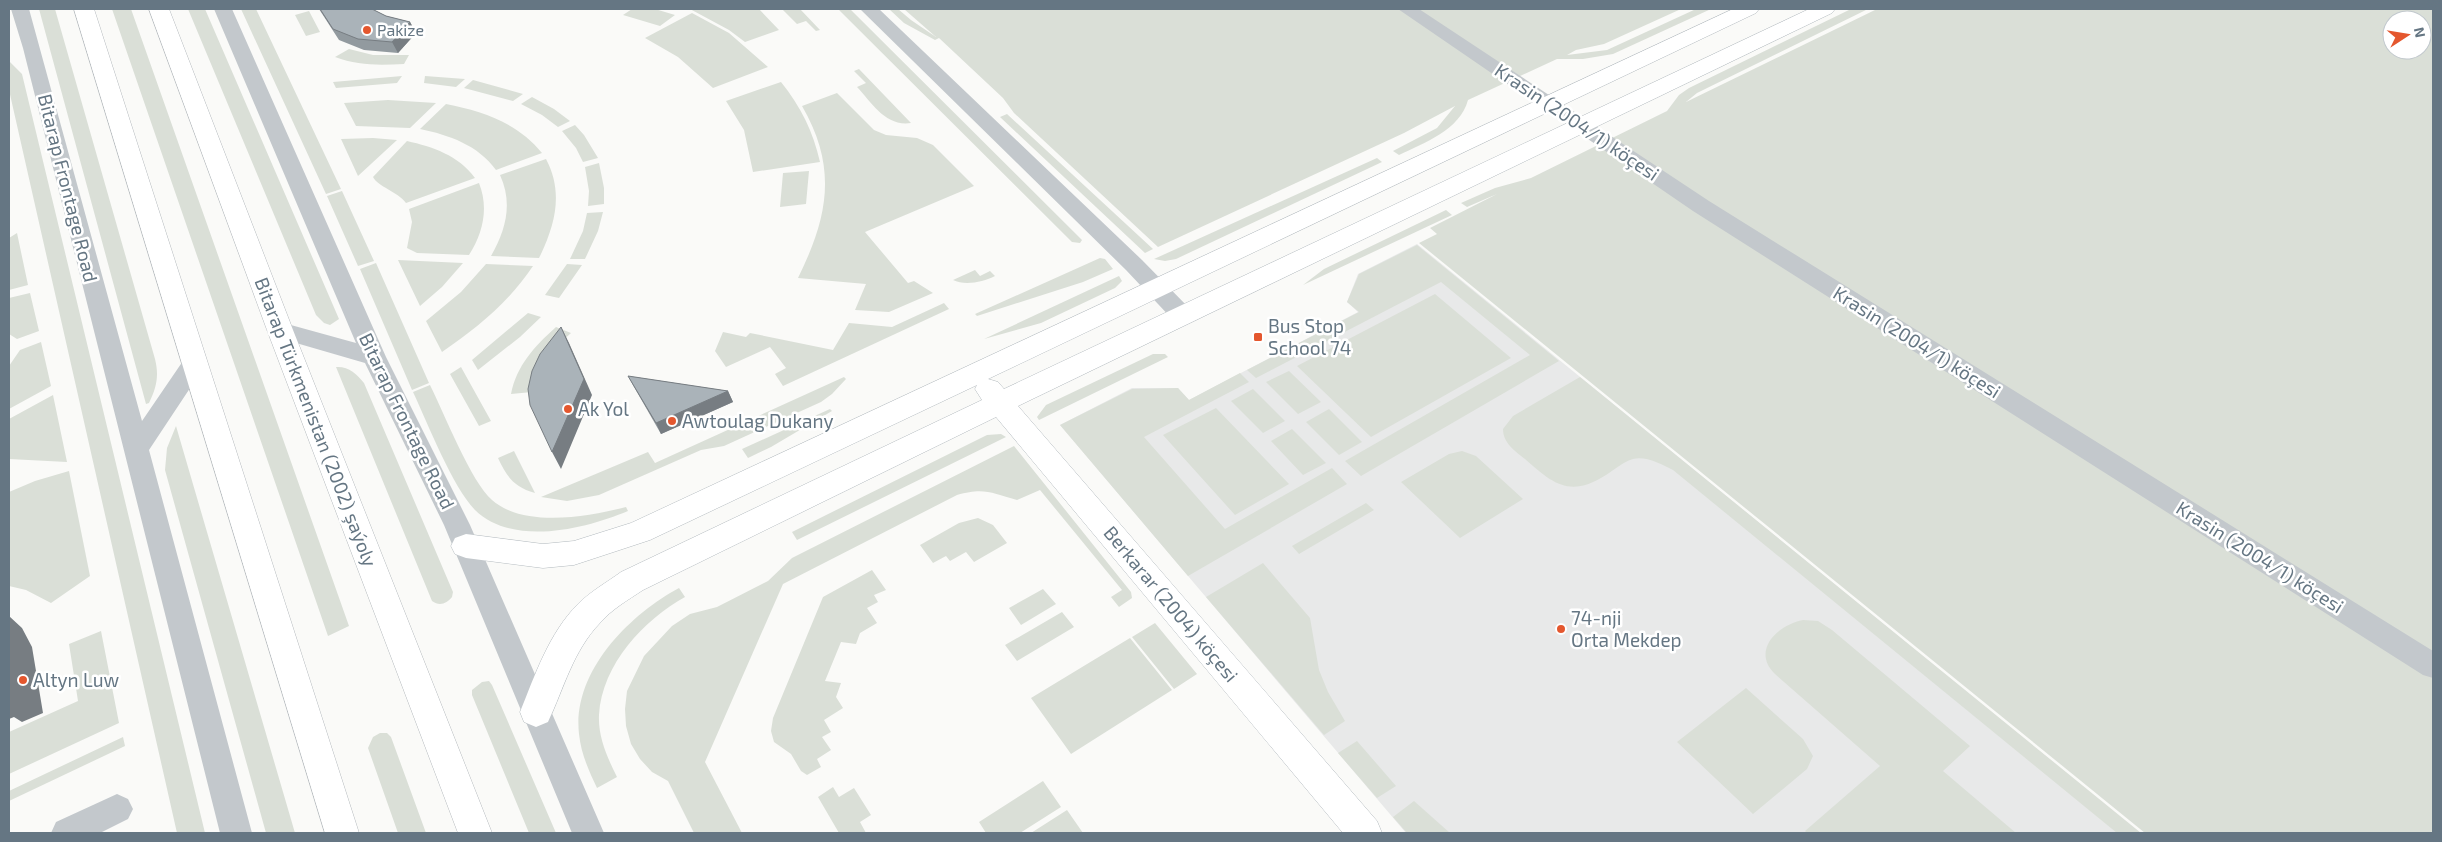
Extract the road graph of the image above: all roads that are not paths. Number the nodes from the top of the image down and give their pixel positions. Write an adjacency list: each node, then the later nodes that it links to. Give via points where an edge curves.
1 (20, 9): 18 (street, Bitarap Frontage Road)
2 (84, 9): 15 (street)
3 (160, 9): 13 (street, Bitarap Türkmenistan (2002) şaýoly)
4 (223, 9): 14 (street, Bitarap Frontage Road)
5 (869, 9): 11 (street)
6 (1407, 9): 9 (street, Krasin (2004/1) köçesi)
7 (1749, 9): 9 (street)
8 (1825, 9): 10 (street)
9 (1549, 104): 10 (street, Krasin (2004/1) köçesi); 11 (street)
10 (1581, 126): 12 (street); 20 (street, Krasin (2004/1) köçesi, via 1701,206)
11 (1158, 289): 12 (street); 16 (street)
12 (1182, 315): 17 (street)
13 (280, 330): 14 (street); 26 (street, Bitarap Türkmenistan (2002) şaýoly)
14 (374, 357): 19 (street, Bitarap Frontage Road)
15 (194, 364): 18 (street); 25 (street)
16 (975, 375): 17 (street, Berkarar (2004) köçesi); 19 (street, via 640,532 610,543 574,553 543,556)
17 (1000, 402): 21 (street, via 632,581 599,604 577,628 560,655); 28 (street, Berkarar (2004) köçesi)
18 (136, 449): 24 (street, Bitarap Frontage Road)
19 (466, 546): 21 (street, Bitarap Frontage Road)
20 (2433, 666)
21 (536, 712): 27 (street, Bitarap Frontage Road)
22 (116, 809): 23 (street)
23 (67, 833)
24 (236, 833)
25 (342, 833)
26 (476, 833)
27 (588, 833)
28 (1365, 833)

